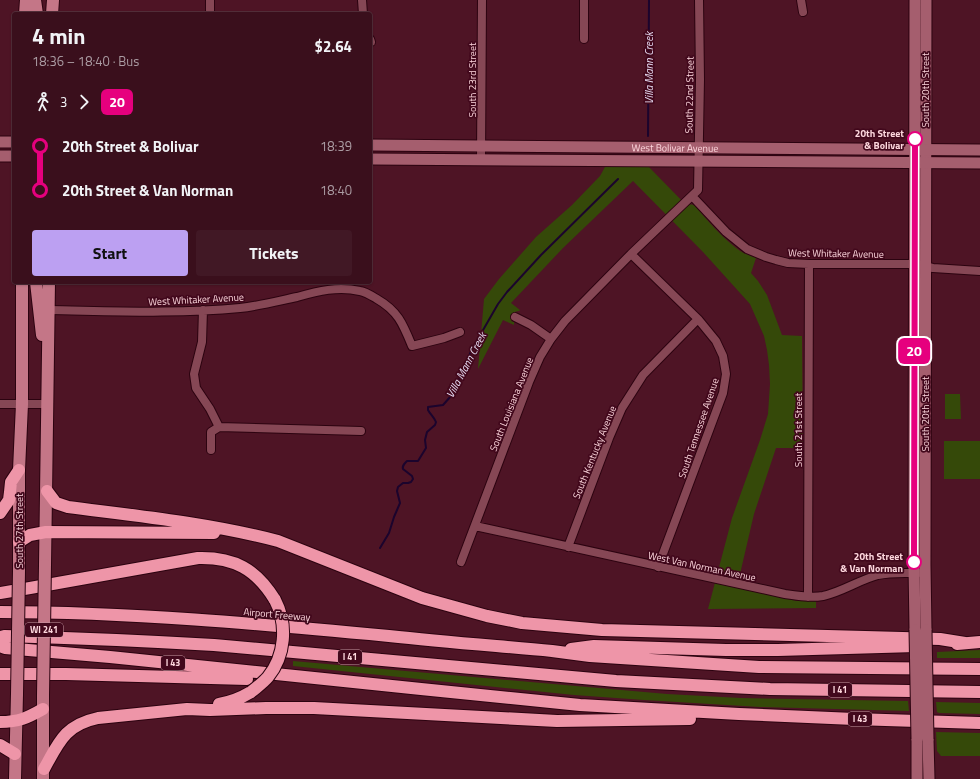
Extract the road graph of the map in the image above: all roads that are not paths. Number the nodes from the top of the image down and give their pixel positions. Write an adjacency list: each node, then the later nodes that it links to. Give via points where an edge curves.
1 (26, 0): 12 (main road)
2 (35, 0): 13 (main road)
3 (53, 0): 14 (main road)
4 (210, 0): 15 (street)
5 (362, 0): 16 (street)
6 (482, 0): 22 (street, South 23rd Street)
7 (584, 0): 18 (street)
8 (699, 0): 23 (street, South 22nd Street)
9 (801, 0): 17 (street)
10 (915, 0): 24 (street, South 20th Street)
11 (926, 0): 24 (street, South 20th Street)
12 (25, 12)
13 (37, 12)
14 (52, 12)
15 (210, 12)
16 (363, 12)
17 (803, 12)
18 (584, 39)
19 (0, 142): 20 (street)
20 (12, 142)
21 (372, 145): 22 (street, West Bolivar Avenue)
22 (481, 146): 23 (street, West Bolivar Avenue); 29 (street, South 23rd Street)
23 (698, 148): 24 (street, West Bolivar Avenue); 30 (street, South 22nd Street)
24 (920, 149): 25 (street, West Bolivar Avenue); 31 (street, South 20th Street)
25 (980, 150)
26 (0, 156): 27 (street)
27 (12, 156)
28 (372, 159): 29 (street, West Bolivar Avenue)
29 (481, 160): 30 (street, West Bolivar Avenue)
30 (698, 161): 31 (street, West Bolivar Avenue); 33 (street, South 22nd Street)
31 (920, 163): 32 (street, West Bolivar Avenue); 36 (street, South 20th Street)
32 (980, 163)
33 (695, 193): 34 (street, South Louisiana Avenue); 35 (street, West Whitaker Avenue, via 726,232 747,249 766,258)
34 (631, 254): 44 (street, South Tennessee Avenue); 46 (street, South Louisiana Avenue, via 570,315)
35 (809, 264): 36 (street, West Whitaker Avenue); 66 (street, South 21st Street)
36 (920, 265): 37 (street, West Whitaker Avenue); 64 (street, South 20th Street)
37 (980, 271)
38 (22, 284): 49 (main road, South 27th Street / WI 241)
39 (36, 284): 47 (main road)
40 (49, 284): 41 (main road, WI 241)
41 (48, 310): 42 (street, West Whitaker Avenue); 47 (main road, WI 241)
42 (203, 310): 45 (street, West Whitaker Avenue, via 268,303 324,290 352,290 362,291 391,308 402,323 412,346); 51 (street, via 202,342 194,374 196,388)
43 (515, 318): 46 (street, via 531,325)
44 (698, 319): 61 (street, South Kentucky Avenue, via 643,375 622,408); 63 (street, South Tennessee Avenue, via 716,341 723,356 726,374 722,393)
45 (460, 332)
46 (551, 339): 57 (street, South Louisiana Avenue, via 529,382)
47 (48, 379): 50 (main road, WI 241)
48 (0, 404): 49 (street)
49 (22, 404): 50 (street); 54 (main road, South 27th Street / WI 241)
50 (48, 404): 55 (main road, WI 241)
51 (219, 427): 52 (street); 53 (street, via 211,432)
52 (361, 431)
53 (211, 450)
54 (19, 470): 56 (highway, via 11,482 8,500); 60 (main road, South 27th Street / WI 241)
55 (46, 491): 58 (main road, WI 241); 59 (highway, via 56,503 68,507 179,521)
56 (0, 513)
57 (475, 526): 61 (street, West Van Norman Avenue); 62 (street, South Louisiana Avenue)
58 (46, 532): 59 (highway); 60 (highway, via 30,535); 77 (main road, WI 241, bridge)
59 (257, 535): 70 (highway, via 422,598 522,624 602,630 940,639)
60 (19, 542): 80 (main road, South 27th Street / WI 241, bridge)
61 (568, 547): 63 (street, West Van Norman Avenue)
62 (461, 562)
63 (658, 567): 66 (street, West Van Norman Avenue)
64 (919, 573): 66 (street, West Van Norman Avenue, via 875,575 830,594); 83 (street, South 20th Street, bridge)
65 (0, 593): 78 (highway, bridge, via 198,558 221,559 250,571 276,600 280,612 283,635 275,665 260,686 242,697)
66 (808, 597)
67 (0, 612): 72 (highway, Airport Freeway / I 41, via 205,620)
68 (0, 637): 76 (highway, I 41, via 101,639 222,646 616,681 770,689)
69 (980, 642): 70 (highway)
70 (965, 643): 72 (highway, via 778,650 594,646)
71 (0, 646): 75 (highway, I 43)
72 (552, 651): 73 (highway, I 41, via 590,656 759,666)
73 (980, 669)
74 (0, 674): 75 (highway, via 238,678 318,685)
75 (346, 681): 79 (highway, I 43, via 573,704)
76 (980, 692)
77 (43, 709): 80 (highway); 86 (main road, WI 241)
78 (186, 710): 79 (highway, via 314,708 572,722 731,720); 86 (highway, via 98,718 80,723 63,736)
79 (739, 714): 82 (highway, I 43)
80 (17, 721): 81 (highway); 85 (main road, South 27th Street / WI 241)
81 (0, 722)
82 (980, 723)
83 (922, 739): 88 (street, South 20th Street); 89 (street, South 20th Street)
84 (0, 745): 85 (highway)
85 (15, 754): 87 (main road, South 27th Street / WI 241)
86 (43, 774)
87 (15, 779)
88 (917, 779)
89 (929, 779)

